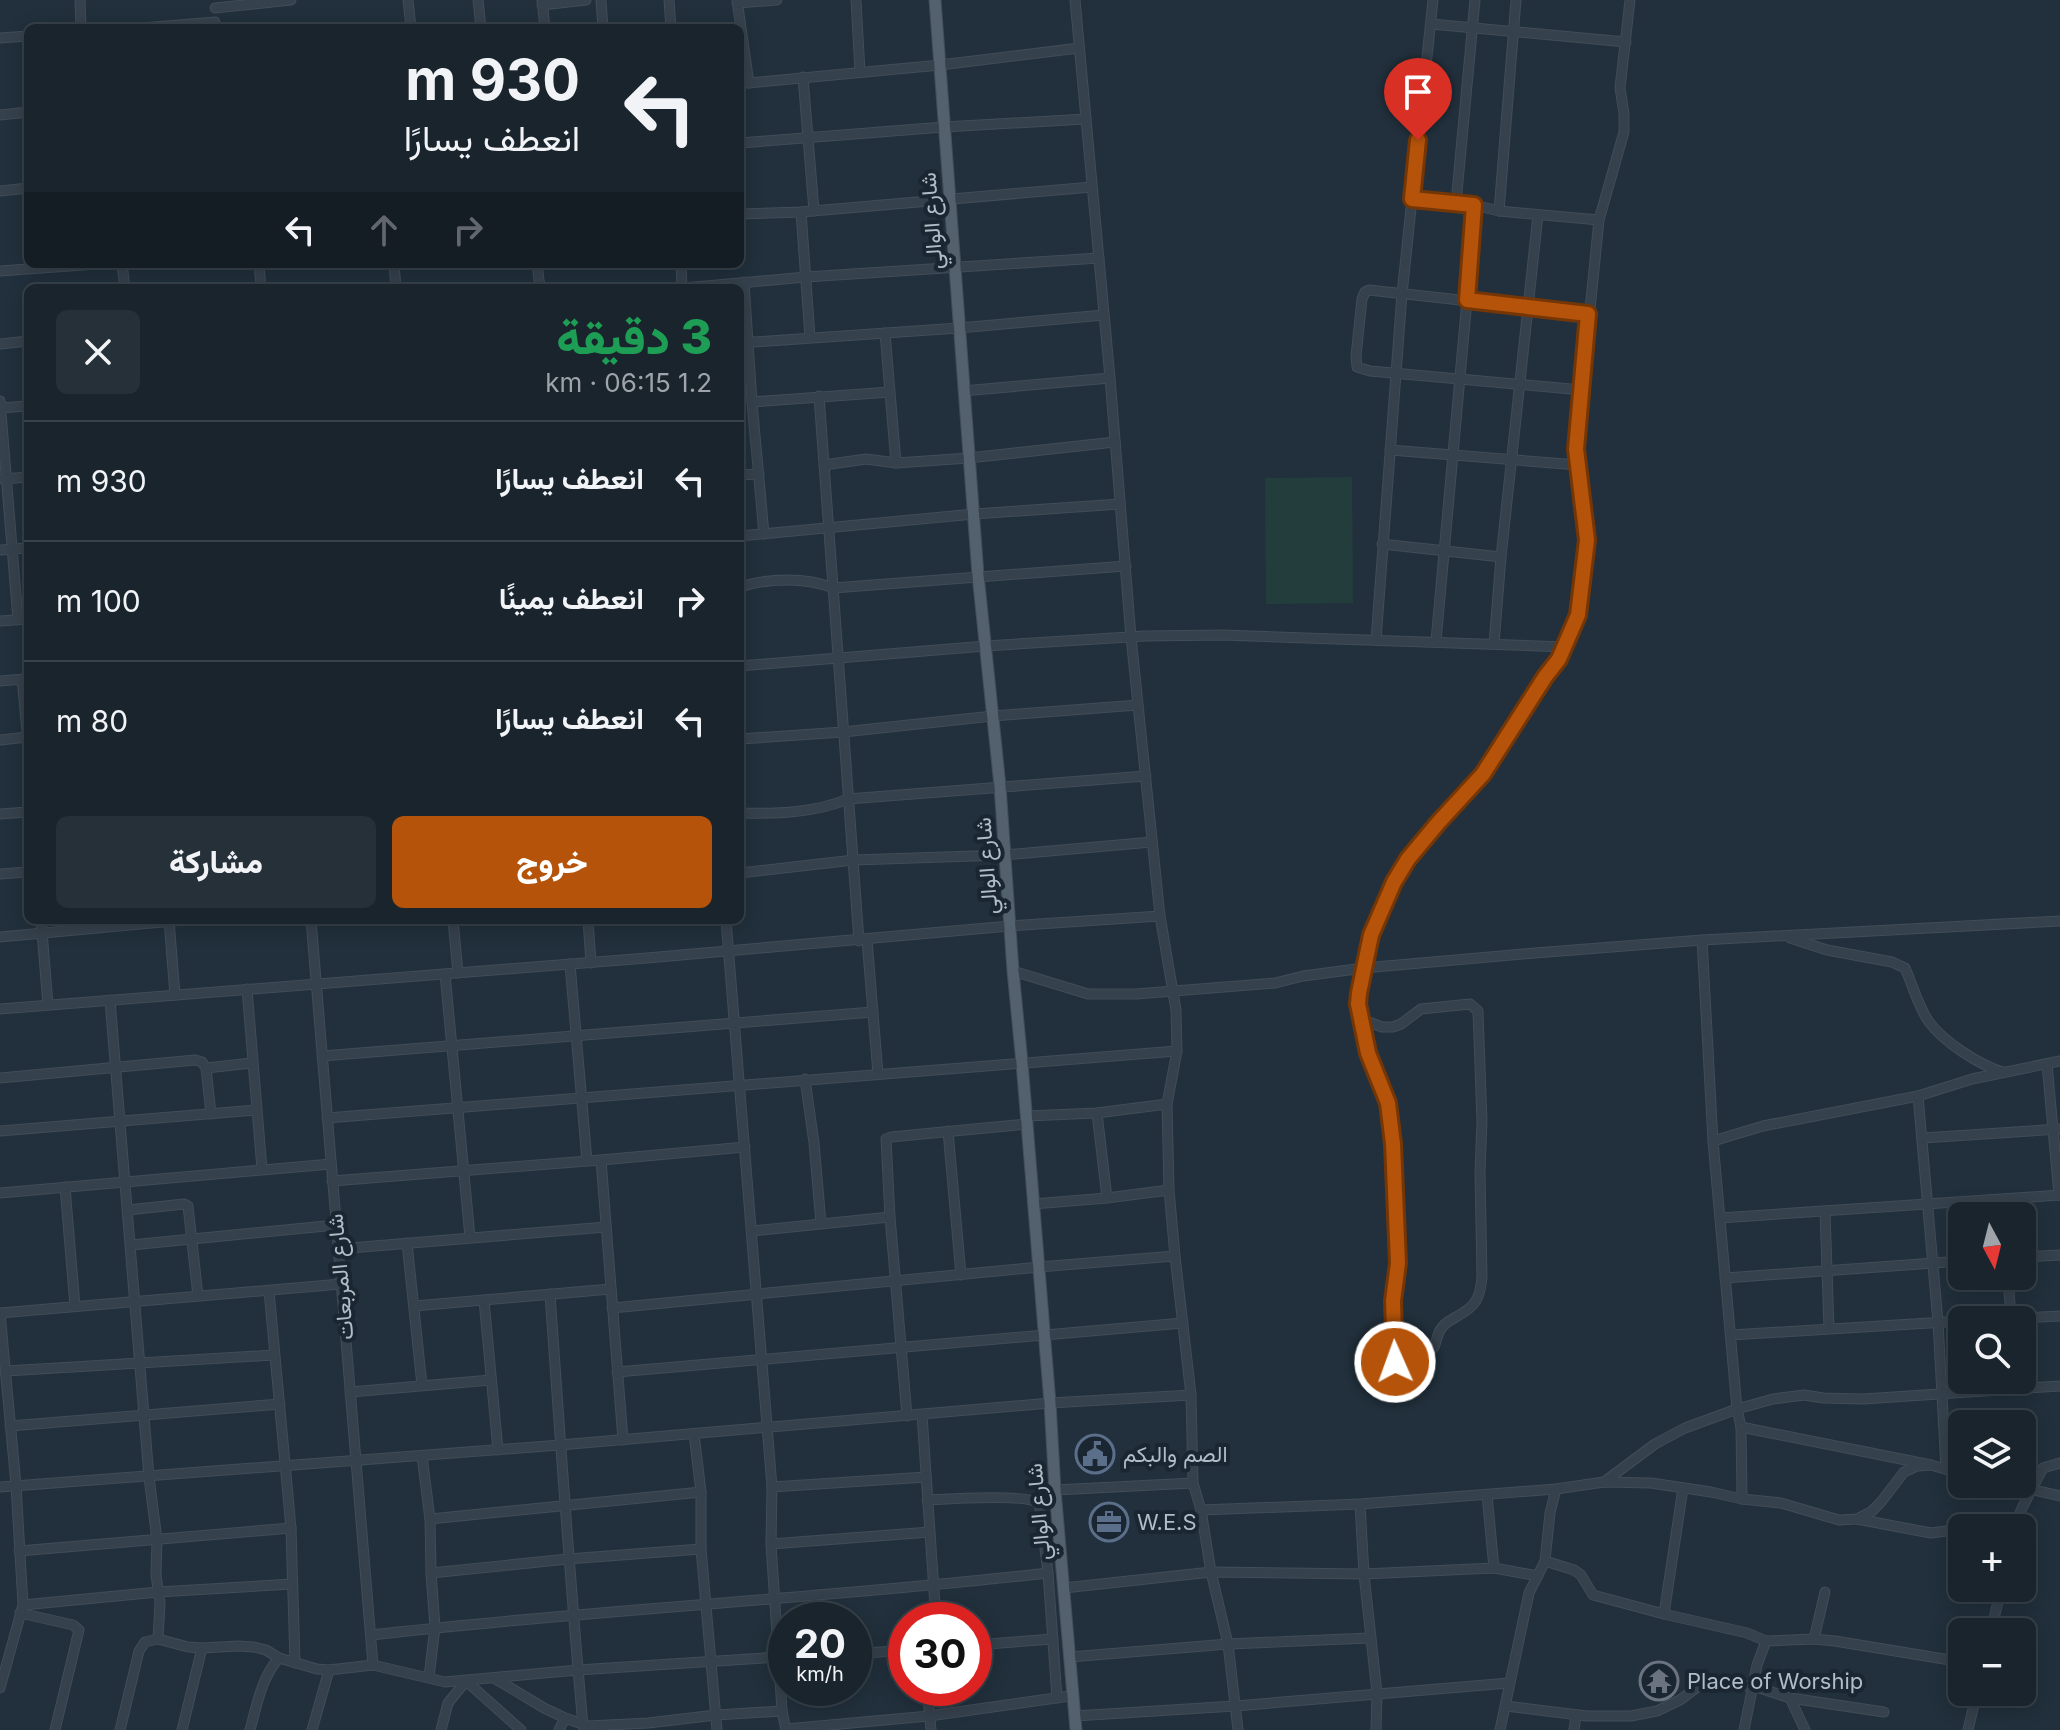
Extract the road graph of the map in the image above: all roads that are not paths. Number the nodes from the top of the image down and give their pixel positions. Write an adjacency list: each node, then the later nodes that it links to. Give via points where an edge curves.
1 (80, 0): 19 (street)
2 (291, 0): 18 (street)
3 (408, 0): 21 (street)
4 (478, 0): 22 (street)
5 (586, 0): 16 (street)
6 (601, 0): 24 (street)
7 (669, 0): 25 (street)
8 (777, 0): 17 (street)
9 (856, 0): 35 (street)
10 (935, 0): 34 (main road, شارع الوالي)
11 (1075, 0): 33 (street)
12 (1433, 0): 27 (street)
13 (1475, 0): 28 (street)
14 (1516, 0): 29 (street)
15 (1630, 0): 32 (street)
16 (542, 2): 23 (street)
17 (737, 2): 26 (street)
18 (214, 4): 20 (street)
19 (81, 24)
20 (215, 24)
21 (411, 24)
22 (481, 24)
23 (545, 24)
24 (603, 24)
25 (671, 24)
26 (739, 24)
27 (1431, 24): 28 (street); 48 (street)
28 (1472, 28): 29 (street); 49 (street)
29 (1513, 32): 32 (street); 52 (street)
30 (24, 36): 31 (street)
31 (0, 38)
32 (1626, 42): 56 (street, via 1620,88 1624,132)
33 (1079, 48): 34 (street); 40 (street)
34 (940, 65): 35 (street); 41 (main road, شارع الوالي)
35 (860, 72): 36 (street)
36 (803, 77): 37 (street); 42 (street)
37 (745, 82)
38 (24, 112): 39 (street)
39 (0, 115)
40 (1086, 119): 41 (street); 44 (street)
41 (944, 127): 42 (street); 47 (main road, شارع الوالي)
42 (808, 139): 43 (street); 51 (street)
43 (744, 143)
44 (1092, 187): 47 (street); 57 (street)
45 (24, 188): 46 (street)
46 (0, 191)
47 (949, 199): 51 (street); 58 (main road, شارع الوالي)
48 (1412, 199): 49 (street); 64 (street)
49 (1456, 203): 50 (street)
50 (1474, 205): 52 (street); 65 (street)
51 (814, 211): 53 (street)
52 (1499, 211): 55 (street)
53 (801, 212): 54 (street); 61 (street)
54 (744, 214)
55 (1538, 215): 56 (street); 66 (street)
56 (1599, 220): 67 (street)
57 (1099, 258): 58 (street); 68 (street)
58 (954, 267): 61 (street); 69 (main road, شارع الوالي)
59 (39, 268): 60 (street)
60 (0, 271)
61 (806, 277): 62 (street); 71 (street)
62 (744, 282): 63 (street); 73 (street)
63 (723, 284)
64 (1402, 294): 65 (street); 75 (street); 75 (street, via 1365,292 1356,362 1362,370)
65 (1467, 300): 66 (street); 77 (street)
66 (1527, 308): 67 (street); 78 (street)
67 (1588, 314): 79 (street)
68 (1104, 315): 69 (street); 76 (street)
69 (959, 328): 70 (street); 80 (main road, شارع الوالي)
70 (885, 333): 71 (street); 81 (street)
71 (810, 337): 73 (street)
72 (24, 341): 74 (street)
73 (744, 343): 84 (street)
74 (0, 344)
75 (1396, 373): 77 (street); 88 (street)
76 (1110, 378): 80 (street); 87 (street)
77 (1459, 378): 78 (street); 89 (street)
78 (1519, 385): 79 (street); 91 (street)
79 (1582, 390): 94 (street)
80 (963, 391): 90 (main road, شارع الوالي)
81 (890, 392): 82 (street); 92 (street)
82 (819, 396): 84 (street); 93 (street)
83 (0, 401): 86 (street)
84 (752, 402): 95 (street)
85 (24, 406): 86 (street)
86 (0, 408): 98 (street)
87 (1115, 442): 90 (street); 99 (street)
88 (1390, 450): 89 (street); 104 (street)
89 (1453, 455): 91 (street); 108 (street)
90 (969, 458): 92 (street); 100 (main road, شارع الوالي)
91 (1511, 460): 94 (street); 109 (street)
92 (896, 463): 93 (street, via 866,459)
93 (824, 465): 101 (street)
94 (1578, 465): 121 (street, via 1587,540 1578,615)
95 (759, 474): 96 (street); 102 (street)
96 (744, 475)
97 (24, 477): 98 (street)
98 (3, 479): 106 (street)
99 (1120, 504): 100 (street); 110 (street)
100 (974, 514): 101 (street); 111 (main road, شارع الوالي)
101 (829, 528): 102 (street); 113 (street)
102 (764, 534): 103 (street)
103 (744, 536)
104 (1382, 544): 108 (street); 117 (street)
105 (24, 548): 106 (street)
106 (12, 549): 107 (street); 114 (street)
107 (0, 550)
108 (1443, 550): 109 (street); 118 (street)
109 (1501, 557): 119 (street)
110 (1126, 566): 111 (street); 116 (street)
111 (978, 575): 113 (street); 120 (main road, شارع الوالي)
112 (744, 586): 113 (street, via 788,580)
113 (833, 588): 122 (street)
114 (23, 619): 115 (street)
115 (0, 621)
116 (1131, 637): 117 (street); 120 (street); 126 (street)
117 (1376, 640): 118 (street)
118 (1436, 641): 119 (street)
119 (1494, 644): 121 (street)
120 (986, 646): 122 (street); 127 (main road, شارع الوالي)
121 (1566, 647): 162 (street, via 1483,774 1408,859 1371,935)
122 (839, 660): 123 (street); 128 (street)
123 (744, 666)
124 (24, 679): 125 (street)
125 (0, 681)
126 (1138, 705): 127 (street); 132 (street)
127 (993, 716): 128 (street); 133 (main road, شارع الوالي)
128 (843, 732): 129 (street); 134 (street)
129 (744, 739)
130 (0, 740): 131 (street)
131 (24, 740)
132 (1146, 776): 133 (street); 138 (street)
133 (1000, 786): 134 (street); 139 (main road, شارع الوالي)
134 (848, 799): 136 (street, via 831,806); 140 (street)
135 (24, 812): 137 (street)
136 (744, 813)
137 (0, 814)
138 (1152, 842): 139 (street); 144 (street)
139 (1004, 855): 140 (street); 153 (main road, شارع الوالي)
140 (854, 860): 142 (street); 157 (street)
141 (24, 872): 143 (street)
142 (744, 873)
143 (0, 874)
144 (1160, 916): 153 (street); 168 (street)
145 (2060, 921): 155 (street)
146 (41, 924): 154 (street)
147 (140, 924): 154 (street)
148 (169, 924): 169 (street)
149 (311, 924): 166 (street, شارع المربعات)
150 (453, 924): 164 (street)
151 (588, 924): 160 (street)
152 (726, 924): 159 (street)
153 (1010, 926): 157 (street); 163 (main road, شارع الوالي)
154 (42, 934): 156 (street); 171 (street)
155 (1785, 936): 158 (street); 186 (street, via 1905,968 1929,1022 1979,1062)
156 (0, 937)
157 (863, 940): 159 (street); 173 (street)
158 (1702, 940): 162 (street); 205 (street)
159 (729, 952): 160 (street); 175 (street)
160 (591, 963): 161 (street)
161 (570, 964): 164 (street); 176 (street)
162 (1364, 968): 168 (street, via 1275,983); 174 (street)
163 (1013, 971): 168 (street, via 1088,994); 182 (main road, شارع الوالي)
164 (458, 973): 165 (street)
165 (445, 974): 166 (street); 177 (street)
166 (316, 983): 167 (street); 179 (street, شارع المربعات)
167 (247, 989): 169 (street); 181 (street)
168 (1172, 991): 178 (street)
169 (175, 995): 170 (street)
170 (110, 1000): 171 (street); 184 (street)
171 (48, 1005): 172 (street)
172 (0, 1009)
173 (873, 1012): 175 (street); 187 (street)
174 (1361, 1019): 174 (street, via 1393,1027 1421,1009 1470,1004 1478,1011 1480,1293 1469,1309 1441,1327 1425,1357 1406,1365 1395,1362 1394,1350 1398,1263 1388,1103)
175 (735, 1022): 176 (street); 190 (street)
176 (575, 1035): 177 (street); 192 (street)
177 (451, 1047): 179 (street); 194 (street)
178 (1177, 1051): 182 (street); 193 (street)
179 (322, 1056): 198 (street, شارع المربعات)
180 (2060, 1061): 183 (street)
181 (252, 1063): 185 (street); 195 (street)
182 (1022, 1063): 187 (street); 199 (main road, شارع الوالي)
183 (2047, 1064): 186 (street); 201 (street)
184 (116, 1068): 185 (street, via 195,1060); 188 (street); 200 (street)
185 (206, 1068): 197 (street)
186 (2006, 1073): 191 (street)
187 (878, 1074): 189 (street)
188 (0, 1078)
189 (805, 1079): 190 (street); 225 (street)
190 (740, 1086): 192 (street); 206 (street)
191 (1918, 1096): 204 (street); 205 (street)
192 (581, 1098): 194 (street); 208 (street)
193 (1167, 1104): 196 (street); 215 (street)
194 (458, 1109): 198 (street); 211 (street)
195 (256, 1110): 197 (street); 210 (street)
196 (1097, 1113): 199 (street); 218 (street)
197 (211, 1114): 200 (street)
198 (327, 1118): 209 (street, شارع المربعات)
199 (1027, 1120): 203 (street); 220 (main road, شارع الوالي)
200 (121, 1122): 202 (street); 212 (street)
201 (2056, 1129): 204 (street); 217 (street)
202 (0, 1131)
203 (948, 1131): 223 (street, via 886,1139); 241 (street)
204 (1923, 1138): 219 (street)
205 (1713, 1141): 224 (street)
206 (745, 1147): 207 (street); 228 (street)
207 (601, 1160): 208 (street); 227 (street)
208 (587, 1161): 211 (street)
209 (331, 1164): 210 (street); 213 (street, شارع المربعات)
210 (262, 1169): 212 (street)
211 (464, 1171): 213 (street); 229 (street)
212 (126, 1181): 214 (street); 221 (street)
213 (332, 1181): 226 (street, شارع المربعات)
214 (65, 1187): 216 (street); 252 (street)
215 (1169, 1190): 218 (street); 235 (street)
216 (0, 1193)
217 (2060, 1195): 219 (street)
218 (1107, 1198): 220 (street)
219 (1928, 1203): 222 (street); 238 (street)
220 (1033, 1204): 239 (main road, شارع الوالي)
221 (128, 1210): 230 (street, via 184,1204); 232 (street)
222 (1825, 1211): 224 (street); 240 (street)
223 (890, 1217): 225 (street); 243 (street)
224 (1720, 1218): 242 (street)
225 (821, 1223): 228 (street)
226 (336, 1225): 230 (street); 233 (street, شارع المربعات)
227 (606, 1227): 229 (street); 245 (street)
228 (752, 1231): 248 (street)
229 (470, 1237): 231 (street)
230 (193, 1238): 232 (street); 249 (street)
231 (407, 1243): 233 (street); 253 (street)
232 (131, 1245): 251 (street)
233 (338, 1249): 244 (street, شارع المربعات)
234 (2060, 1255): 236 (street)
235 (1175, 1256): 239 (street); 260 (street)
236 (2036, 1256)
237 (1948, 1262): 238 (street)
238 (1933, 1263): 240 (street); 258 (street)
239 (1039, 1267): 241 (street); 262 (main road, شارع الوالي)
240 (1827, 1270): 242 (street); 261 (street)
241 (961, 1275): 243 (street)
242 (1725, 1278): 263 (street)
243 (895, 1281): 248 (street); 264 (street)
244 (341, 1284): 246 (street); 273 (street, شارع المربعات)
245 (611, 1289): 247 (street); 254 (street)
246 (269, 1291): 249 (street); 265 (street)
247 (550, 1294): 250 (street); 287 (street)
248 (757, 1294): 254 (street); 266 (street)
249 (198, 1296): 251 (street)
250 (484, 1300): 253 (street); 270 (street)
251 (134, 1301): 252 (street); 267 (street)
252 (75, 1306): 255 (street)
253 (414, 1306): 271 (street)
254 (612, 1308): 269 (street)
255 (0, 1313): 268 (street)
256 (2060, 1316): 257 (street)
257 (2036, 1317)
258 (1938, 1322): 259 (street); 261 (street); 274 (street)
259 (1948, 1322)
260 (1183, 1323): 262 (street); 275 (street)
261 (1829, 1328): 263 (street)
262 (1043, 1333): 264 (street); 276 (main road, شارع الوالي)
263 (1731, 1335): 278 (street)
264 (900, 1348): 266 (street); 281 (street)
265 (274, 1355): 267 (street); 277 (street)
266 (762, 1358): 269 (street); 284 (street)
267 (140, 1363): 268 (street); 280 (street)
268 (6, 1371): 282 (street)
269 (617, 1372): 286 (street)
270 (491, 1380): 271 (street); 288 (street)
271 (422, 1385): 273 (street)
272 (2060, 1386): 274 (street)
273 (350, 1392): 290 (street, شارع المربعات)
274 (1942, 1394): 278 (street, via 1789,1396); 294 (street)
275 (1191, 1395): 276 (street); 299 (street)
276 (1050, 1403): 279 (street); 305 (main road, شارع الوالي)
277 (280, 1404): 280 (street); 293 (street)
278 (1737, 1409): 283 (street); 298 (street, via 1655,1444)
279 (922, 1415): 281 (street); 296 (street)
280 (145, 1416): 282 (street); 295 (street)
281 (907, 1416): 284 (street)
282 (10, 1426): 300 (street)
283 (1741, 1427): 292 (street); 310 (street)
284 (768, 1428): 285 (street); 302 (street)
285 (694, 1434): 286 (street); 307 (street)
286 (623, 1440): 287 (street)
287 (560, 1445): 288 (street); 313 (street)
288 (498, 1450): 289 (street)
289 (422, 1456): 290 (street); 315 (street)
290 (357, 1461): 293 (street); 344 (street, شارع المربعات)
291 (2060, 1463): 297 (street, via 2043,1468)
292 (1931, 1465): 294 (street); 316 (street, via 1904,1472 1881,1502)
293 (286, 1466): 295 (street); 317 (street)
294 (1946, 1469)
295 (149, 1477): 300 (street); 320 (street)
296 (926, 1477): 302 (street); 311 (street)
297 (2036, 1481)
298 (1604, 1482): 303 (street); 304 (street)
299 (1193, 1483): 305 (street); 314 (street)
300 (16, 1485): 301 (street); 323 (street)
301 (0, 1487)
302 (772, 1487): 321 (street)
303 (1683, 1488): 310 (street); 341 (street)
304 (1556, 1489): 308 (street); 325 (street)
305 (1055, 1490): 334 (main road, شارع الوالي)
306 (2036, 1490): 309 (street)
307 (701, 1492): 313 (street); 322 (street)
308 (1487, 1495): 312 (street); 326 (street)
309 (2060, 1496)
310 (1742, 1499): 316 (street, via 1781,1503 1839,1520)
311 (927, 1500): 319 (street); 329 (street, via 1036,1501)
312 (1360, 1504): 314 (street); 330 (street)
313 (566, 1505): 315 (street); 324 (street)
314 (1201, 1510): 327 (street)
315 (430, 1519): 328 (street)
316 (1857, 1519): 318 (street, via 1931,1533)
317 (291, 1528): 320 (street); 332 (street)
318 (1948, 1531)
319 (930, 1532): 321 (street); 333 (street)
320 (157, 1540): 323 (street); 335 (street)
321 (771, 1544): 337 (street)
322 (701, 1549): 324 (street); 339 (street)
323 (19, 1551): 340 (street)
324 (568, 1559): 328 (street); 342 (street)
325 (1545, 1561): 331 (street); 341 (street, via 1574,1570 1593,1595)
326 (1494, 1568): 330 (street); 331 (street)
327 (1211, 1572): 330 (street); 334 (street); 351 (street)
328 (431, 1573): 343 (street)
329 (1048, 1573): 333 (street); 347 (street)
330 (1364, 1574): 345 (street)
331 (1538, 1576): 365 (street, via 1529,1593)
332 (292, 1584): 335 (street); 358 (street)
333 (933, 1584): 337 (street); 338 (street)
334 (1064, 1588): 353 (main road, شارع الوالي)
335 (158, 1592): 340 (street); 346 (street)
336 (1825, 1592): 348 (street)
337 (775, 1600): 339 (street)
338 (934, 1602)
339 (706, 1604): 342 (street); 357 (street)
340 (22, 1609): 367 (street); 386 (street, via 79,1630)
341 (1664, 1614): 349 (street)
342 (572, 1615): 343 (street); 361 (street)
343 (435, 1627): 344 (street); 362 (street)
344 (371, 1635): 359 (street, شارع المربعات)
345 (1369, 1638): 351 (street); 368 (street)
346 (158, 1639): 352 (street); 387 (street, via 145,1642 139,1651)
347 (1053, 1639): 350 (street); 369 (street)
348 (1814, 1639): 349 (street); 356 (street)
349 (1766, 1641): 366 (street)
350 (992, 1644)
351 (1228, 1644): 353 (street); 373 (street)
352 (202, 1648): 354 (street, via 254,1647); 388 (street)
353 (1070, 1657): 369 (main road, شارع الوالي)
354 (279, 1658): 358 (street); 389 (street, via 269,1670)
355 (768, 1659): 357 (street)
356 (1948, 1660)
357 (712, 1661): 361 (street); 378 (street)
358 (295, 1663): 360 (street)
359 (373, 1665): 360 (street); 362 (street)
360 (329, 1670): 390 (street)
361 (578, 1670): 363 (street); 383 (street)
362 (429, 1677): 364 (street)
363 (494, 1678): 364 (street); 382 (street)
364 (466, 1681): 391 (street, via 448,1703); 392 (street)
365 (1509, 1683): 368 (street); 374 (street)
366 (1753, 1686): 370 (street); 379 (street, via 1709,1684 1657,1711 1631,1716); 401 (street)
367 (0, 1688)
368 (1377, 1693): 373 (street); 398 (street)
369 (1066, 1696): 380 (street); 381 (main road, شارع الوالي)
370 (1790, 1698): 377 (street); 402 (street)
371 (782, 1706): 376 (street)
372 (928, 1706): 380 (street)
373 (1235, 1706): 381 (street); 397 (street)
374 (1506, 1706): 379 (street); 399 (street)
375 (1974, 1706): 403 (street)
376 (782, 1711): 378 (street); 385 (street)
377 (1884, 1712)
378 (716, 1715): 384 (street); 394 (street)
379 (1576, 1715): 400 (street)
380 (929, 1716): 385 (street); 395 (street)
381 (1075, 1716): 396 (main road, شارع الوالي)
382 (565, 1718): 383 (street); 393 (street)
383 (583, 1726): 384 (street)
384 (648, 1727)
385 (786, 1729)
386 (55, 1730)
387 (120, 1730)
388 (182, 1730)
389 (250, 1730)
390 (312, 1730)
391 (441, 1730)
392 (521, 1730)
393 (559, 1730)
394 (717, 1730)
395 (931, 1730)
396 (1076, 1730)
397 (1238, 1730)
398 (1376, 1730)
399 (1500, 1730)
400 (1574, 1730)
401 (1744, 1730)
402 (1805, 1730)
403 (1968, 1730)

